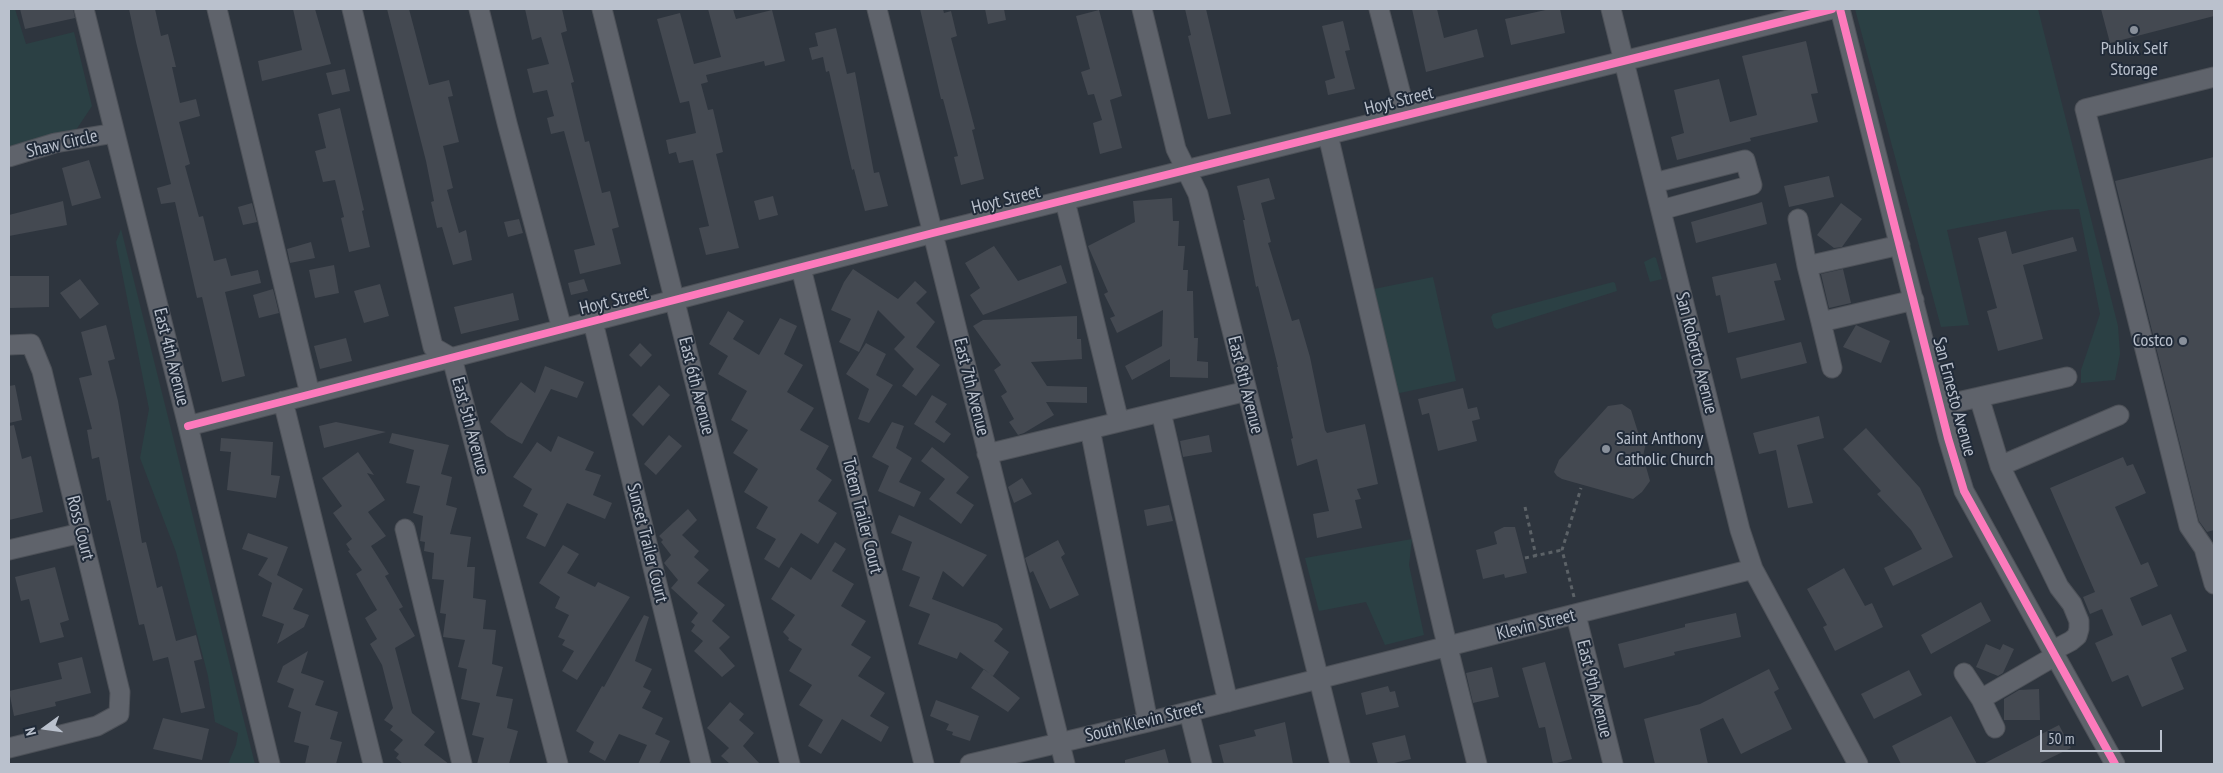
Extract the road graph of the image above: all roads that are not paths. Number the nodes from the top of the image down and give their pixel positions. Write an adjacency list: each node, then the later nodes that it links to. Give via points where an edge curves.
1 (84, 9): 15 (street, East 4th Avenue)
2 (218, 9): 37 (street)
3 (352, 9): 33 (street, East 5th Avenue, via 433,346)
4 (479, 9): 31 (street)
5 (602, 9): 28 (street, East 6th Avenue)
6 (877, 9): 23 (street, East 7th Avenue)
7 (1142, 9): 18 (street, East 8th Avenue, via 1176,149)
8 (1380, 9): 14 (street)
9 (1611, 9): 12 (street, San Roberto Avenue)
10 (1832, 9): 12 (street, Hoyt Street)
11 (1840, 9): 24 (street, San Ernesto Avenue)
12 (1624, 60): 14 (street, Hoyt Street); 19 (street, San Roberto Avenue)
13 (2214, 77): 50 (street, via 2085,109 2189,526)
14 (1406, 114): 16 (street, Hoyt Street)
15 (115, 132): 17 (street, Shaw Circle, via 56,143); 44 (street, East 4th Avenue)
16 (1328, 135): 18 (street, Hoyt Street); 55 (street)
17 (9, 157)
18 (1187, 171): 20 (street, Hoyt Street); 36 (street, East 8th Avenue, via 1198,194)
19 (1654, 183): 21 (street, San Roberto Avenue); 21 (street, via 1745,160 1752,185)
20 (1066, 201): 23 (street, Hoyt Street); 43 (street)
21 (1661, 210): 52 (street, San Roberto Avenue, via 1738,521)
22 (1798, 219): 25 (street)
23 (933, 234): 26 (street, Hoyt Street); 46 (street, East 7th Avenue)
24 (1900, 245): 25 (street); 27 (street, San Ernesto Avenue)
25 (1807, 266): 30 (street)
26 (801, 268): 28 (street, Hoyt Street); 72 (street, Totem Trailer Court)
27 (1914, 300): 30 (street); 40 (street, San Ernesto Avenue)
28 (675, 301): 29 (street, Hoyt Street); 71 (street, East 6th Avenue)
29 (593, 322): 31 (street, Hoyt Street); 70 (street, Sunset Trailer Court)
30 (1821, 322): 34 (street)
31 (562, 329): 33 (street, Hoyt Street)
32 (9, 345): 49 (street, Ross Court, via 31,344 42,371)
33 (452, 358): 37 (street, Hoyt Street); 69 (street, East 5th Avenue)
34 (1832, 368)
35 (2067, 377): 38 (street)
36 (1247, 391): 41 (street); 58 (street, East 8th Avenue)
37 (310, 394): 39 (street, Hoyt Street)
38 (1979, 397): 40 (street); 47 (street)
39 (283, 401): 44 (street, Hoyt Street); 67 (street)
40 (1940, 406): 56 (street, San Ernesto Avenue, via 1964,491)
41 (1161, 412): 43 (street); 60 (street)
42 (2119, 415): 47 (street)
43 (1119, 422): 45 (street)
44 (188, 426): 66 (street, East 4th Avenue)
45 (1090, 429): 46 (street); 62 (street)
46 (987, 454): 64 (street, East 7th Avenue)
47 (2000, 466): 56 (street, via 2059,587 2079,620 2077,636)
48 (405, 529): 68 (street)
49 (81, 533): 51 (street); 65 (street, Ross Court, via 120,692 119,714 97,726)
50 (2209, 546): 53 (street)
51 (9, 550)
52 (1753, 569): 54 (street, Klevin Street); 79 (street, San Roberto Avenue)
53 (2214, 584)
54 (1576, 615): 55 (street, Klevin Street); 78 (street, East 9th Avenue)
55 (1448, 646): 58 (street, Klevin Street); 77 (street)
56 (2054, 654): 59 (street); 80 (street, San Ernesto Avenue)
57 (1964, 673): 59 (street)
58 (1318, 678): 60 (street, South Klevin Street); 76 (street, East 8th Avenue)
59 (1981, 699): 63 (street)
60 (1228, 702): 61 (street, South Klevin Street)
61 (1189, 712): 62 (street, South Klevin Street); 75 (street)
62 (1148, 722): 64 (street, South Klevin Street)
63 (1995, 728)
64 (1059, 743): 73 (street, South Klevin Street); 74 (street, East 7th Avenue)
65 (9, 748)
66 (270, 764)
67 (373, 764)
68 (462, 764)
69 (558, 764)
70 (701, 764)
71 (790, 764)
72 (924, 764)
73 (970, 764)
74 (1065, 764)
75 (1202, 764)
76 (1340, 764)
77 (1477, 764)
78 (1613, 764)
79 (1858, 764)
80 (2115, 764)

